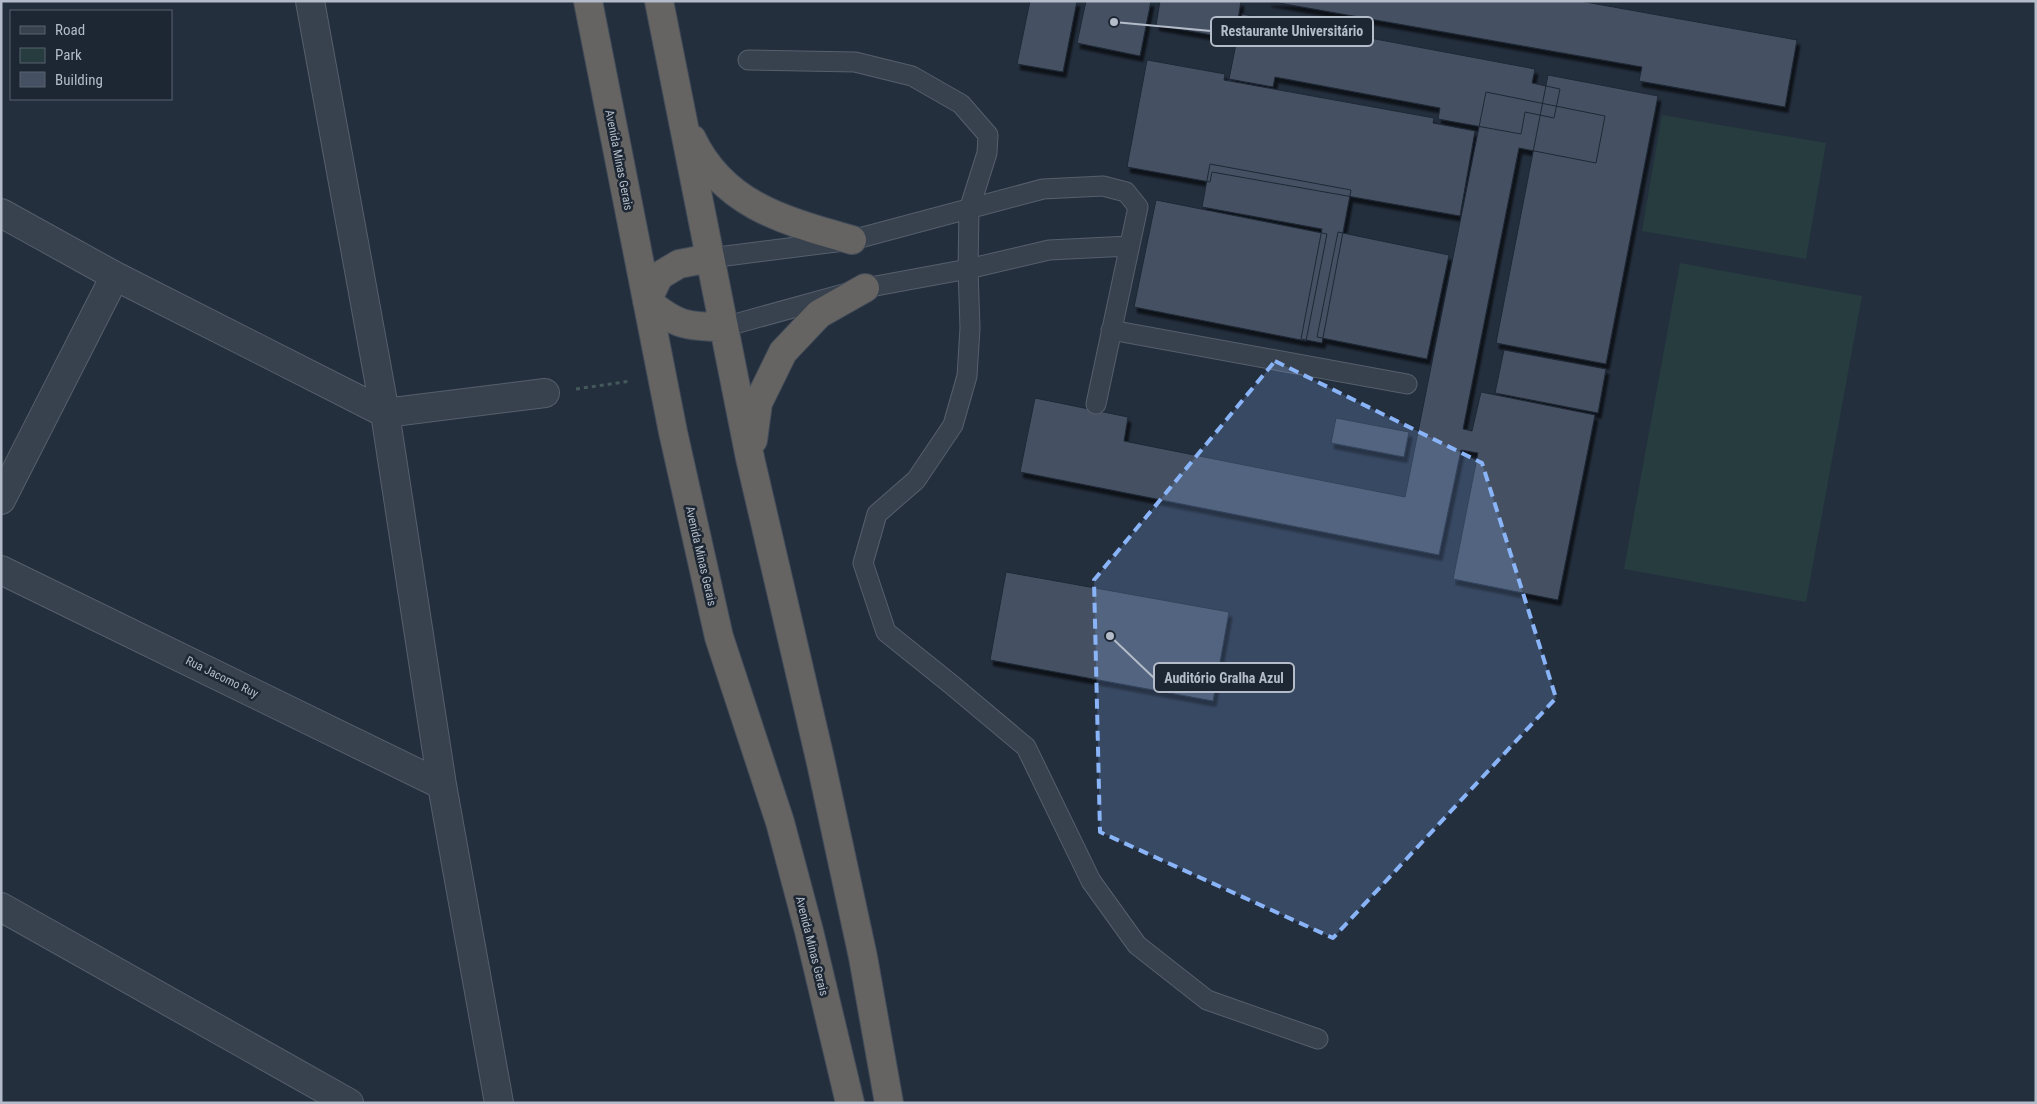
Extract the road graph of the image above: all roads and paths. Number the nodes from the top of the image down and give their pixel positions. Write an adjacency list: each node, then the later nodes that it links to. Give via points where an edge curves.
1 (588, 1): 14 (highway, Avenida Minas Gerais)
2 (659, 1): 5 (highway)
3 (305, 5): 21 (street)
4 (748, 60): 6 (lane, via 855,62 912,76 961,104 988,135 987,153)
5 (683, 120): 8 (highway, via 699,154 723,183 752,206 799,225); 10 (highway)
6 (969, 210): 8 (lane); 9 (lane, via 1042,189 1103,186 1126,192 1138,207); 11 (lane)
7 (1, 214): 12 (street)
8 (852, 240): 10 (lane)
9 (1129, 246): 11 (lane, via 1049,250); 16 (lane)
10 (710, 258): 14 (highway, via 679,264 660,276); 15 (highway)
11 (968, 269): 13 (lane); 27 (lane, via 970,328 967,376 953,425 916,480 877,514 863,563 886,632 1026,747 1091,881 1136,945 1207,1000)
12 (115, 276): 21 (street); 23 (street)
13 (865, 288): 15 (lane); 22 (highway, via 819,314 783,352 758,403)
14 (647, 301): 15 (highway, via 668,318 694,327); 17 (highway, Avenida Minas Gerais)
15 (724, 327): 22 (highway)
16 (1111, 330): 18 (lane); 20 (lane)
17 (662, 376): 19 (path); 30 (highway, Avenida Minas Gerais, via 719,637 780,822)
18 (1407, 384)
19 (546, 393): 21 (street)
20 (1096, 404)
21 (385, 413): 25 (street)
22 (750, 458): 31 (highway, via 863,957)
23 (1, 500)
24 (1, 570): 25 (street, Rua Jacomo Ruy)
25 (442, 785): 29 (street)
26 (1, 907): 28 (street)
27 (1318, 1040)
28 (349, 1103)
29 (499, 1103)
30 (850, 1103)
31 (889, 1103)

